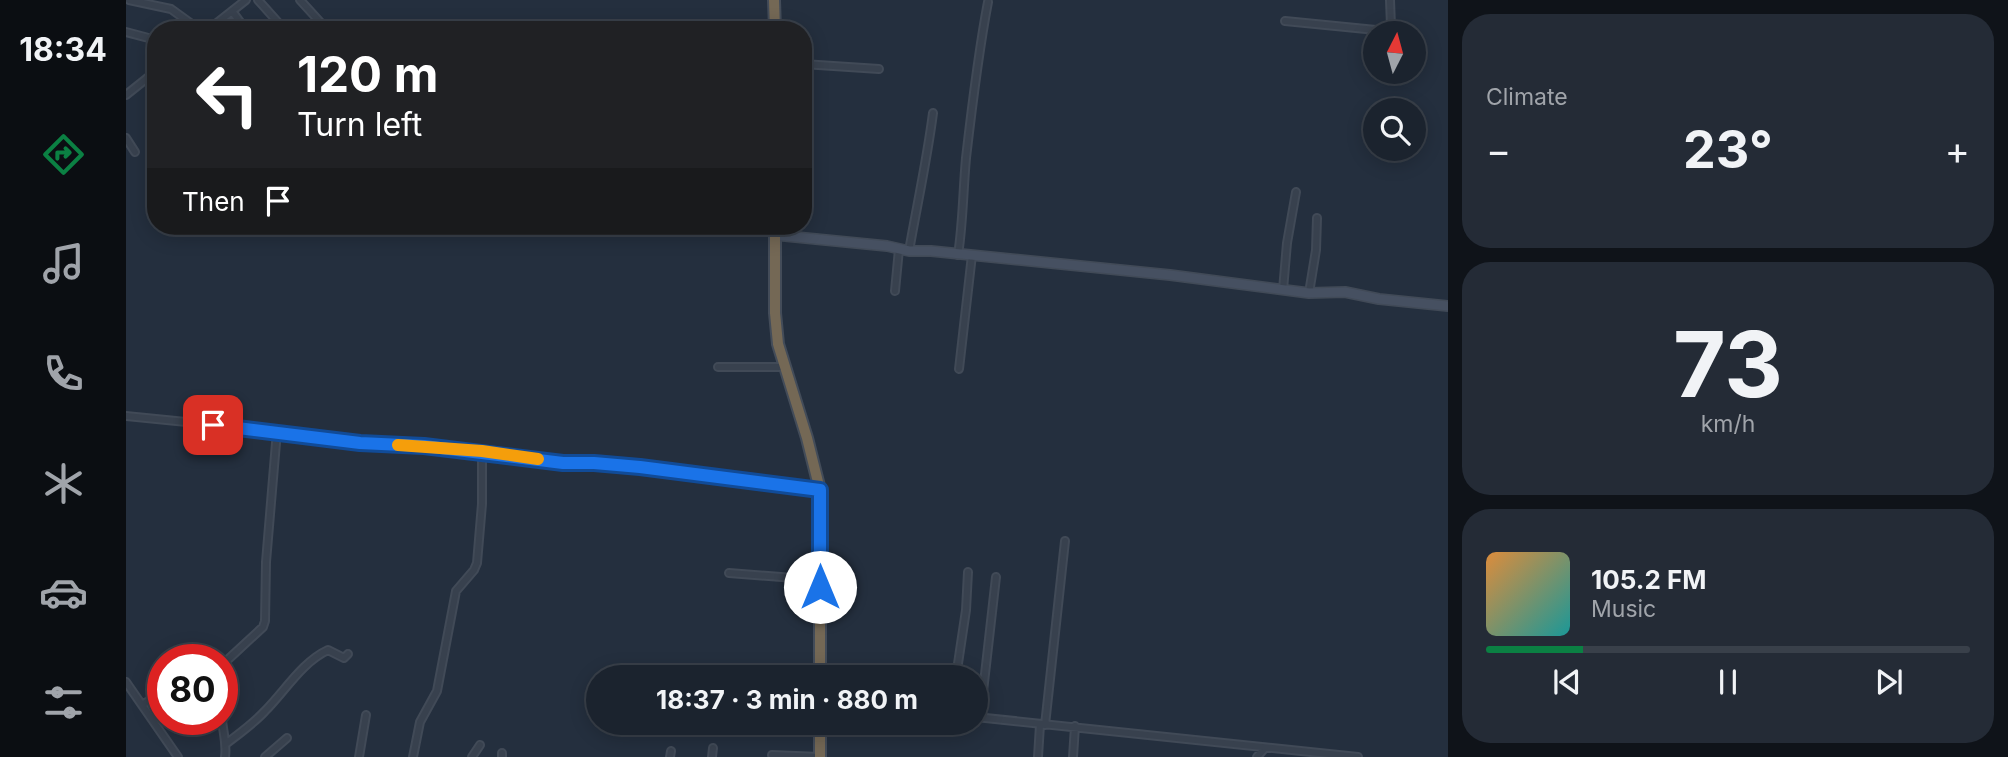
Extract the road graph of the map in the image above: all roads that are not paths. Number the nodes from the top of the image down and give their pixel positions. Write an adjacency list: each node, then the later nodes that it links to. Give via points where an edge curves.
1 (129, 0): 9 (street, via 171,9)
2 (246, 0): 8 (street)
3 (258, 0): 12 (street)
4 (300, 0): 13 (street)
5 (774, 0): 14 (highway)
6 (1390, 0): 15 (street, via 1391,26 1386,31)
7 (988, 2): 31 (street, via 978,53)
8 (232, 11): 10 (street); 11 (street)
9 (188, 21)
10 (220, 21)
11 (240, 21)
12 (277, 21)
13 (319, 21)
14 (775, 21)
15 (1285, 21)
16 (126, 32): 17 (street)
17 (147, 38)
18 (812, 65): 19 (street)
19 (879, 69)
20 (147, 78): 21 (street)
21 (126, 95)
22 (933, 113): 30 (street)
23 (126, 138): 24 (street)
24 (135, 152)
25 (1296, 192): 33 (street)
26 (1317, 218): 35 (street)
27 (775, 235): 38 (highway, via 775,324)
28 (808, 235): 29 (street)
29 (899, 249): 30 (street); 34 (street)
30 (909, 251): 31 (street)
31 (958, 255): 32 (street)
32 (972, 255): 33 (street); 39 (street)
33 (1283, 290): 35 (street)
34 (895, 291)
35 (1310, 293): 36 (street, via 1345,292)
36 (1448, 306)
37 (718, 367): 38 (street)
38 (784, 367): 43 (highway)
39 (959, 369)
40 (126, 416): 41 (street)
41 (276, 431): 42 (street, via 360,443); 49 (street, via 265,621)
42 (482, 451): 43 (street); 73 (street, via 477,563 456,591 437,691 420,722)
43 (820, 490): 48 (highway)
44 (1065, 541): 59 (street)
45 (968, 572): 52 (street)
46 (729, 573): 48 (street)
47 (996, 577): 53 (street)
48 (820, 580): 51 (highway)
49 (238, 650)
50 (348, 654): 64 (street, via 344,658 328,650 321,653 264,713)
51 (820, 665)
52 (958, 665)
53 (985, 665)
54 (126, 682): 56 (street)
55 (147, 702): 56 (street)
56 (142, 705): 69 (street)
57 (366, 715): 72 (street)
58 (988, 718): 59 (street)
59 (1042, 725): 60 (street); 77 (street)
60 (1075, 726): 67 (street); 78 (street)
61 (224, 735): 64 (street)
62 (820, 735): 76 (highway)
63 (287, 738): 71 (street)
64 (227, 743): 70 (street)
65 (480, 745): 74 (street)
66 (713, 748): 75 (street)
67 (1264, 749): 79 (street); 80 (street)
68 (772, 755): 76 (street)
69 (178, 757)
70 (225, 757)
71 (265, 757)
72 (359, 757)
73 (413, 757)
74 (472, 757)
75 (712, 757)
76 (820, 757)
77 (1038, 757)
78 (1073, 757)
79 (1257, 757)
80 (1359, 757)

